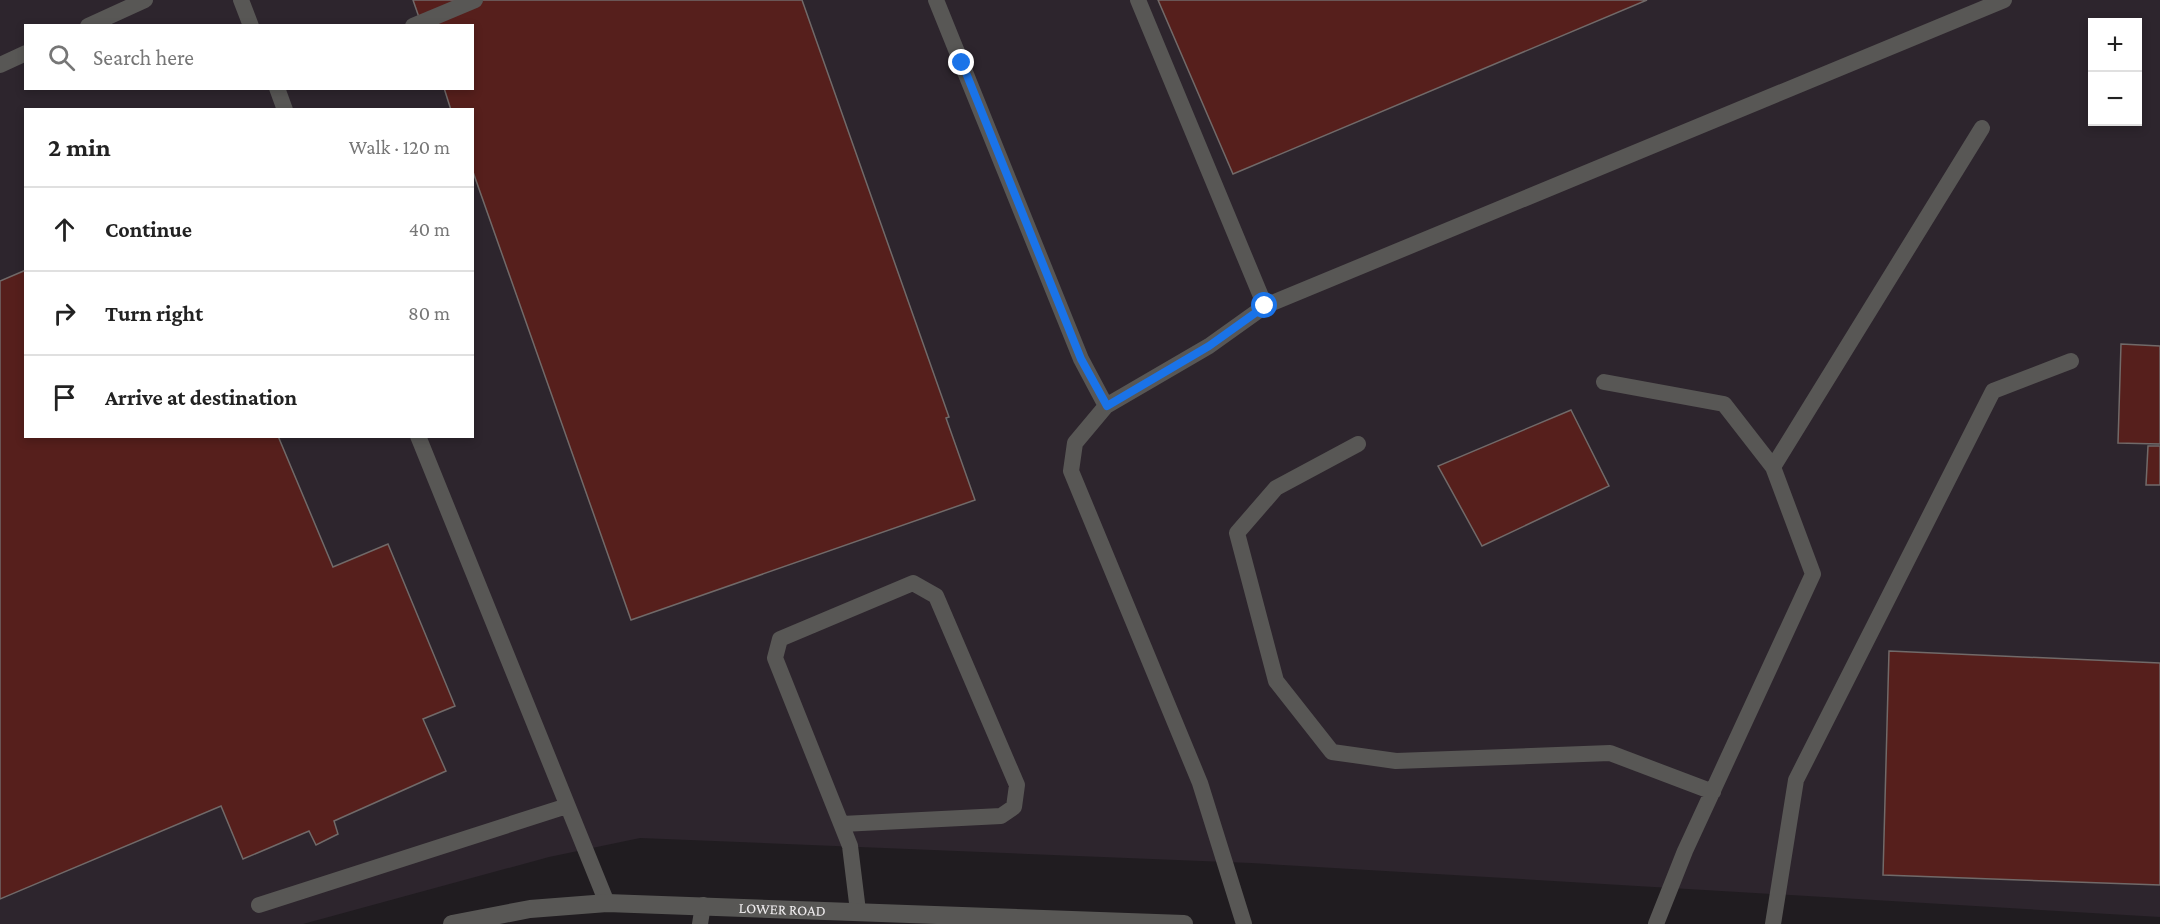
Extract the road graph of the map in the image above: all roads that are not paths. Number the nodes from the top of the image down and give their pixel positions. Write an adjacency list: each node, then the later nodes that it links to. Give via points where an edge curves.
1 (145, 0): 7 (lane)
2 (241, 0): 8 (lane)
3 (475, 0): 9 (lane)
4 (936, 0): 18 (lane, via 1081,359)
5 (1138, 0): 15 (lane)
6 (2004, 0): 15 (lane)
7 (92, 24)
8 (250, 24)
9 (418, 24)
10 (24, 54): 11 (lane)
11 (0, 65)
12 (278, 90): 13 (lane)
13 (284, 108)
14 (1982, 128): 21 (lane)
15 (1265, 306): 18 (lane, via 1209,346)
16 (2071, 361): 35 (lane, via 1993,391 1796,780)
17 (1604, 382): 21 (lane, via 1724,404)
18 (1107, 406): 33 (lane, via 1075,443 1071,471 1200,783)
19 (419, 438): 23 (lane)
20 (1358, 444): 22 (lane, via 1276,488 1237,533 1276,681 1332,752 1396,761 1610,753)
21 (1773, 467): 22 (lane, via 1813,573)
22 (1713, 792): 34 (lane)
23 (567, 806): 25 (lane); 26 (lane)
24 (842, 824): 24 (lane, via 775,658 780,639 913,583 936,596 1017,785 1014,807 1001,816); 28 (lane, via 850,846)
25 (607, 903): 27 (street, LOWER ROAD); 30 (street, LOWER ROAD, via 530,909)
26 (259, 905)
27 (703, 905): 28 (street, LOWER ROAD); 31 (lane)
28 (858, 911): 29 (street, LOWER ROAD)
29 (1091, 922): 32 (street, LOWER ROAD)
30 (452, 924)
31 (700, 924)
32 (1184, 924)
33 (1244, 924)
34 (1656, 924)
35 (1773, 924)

